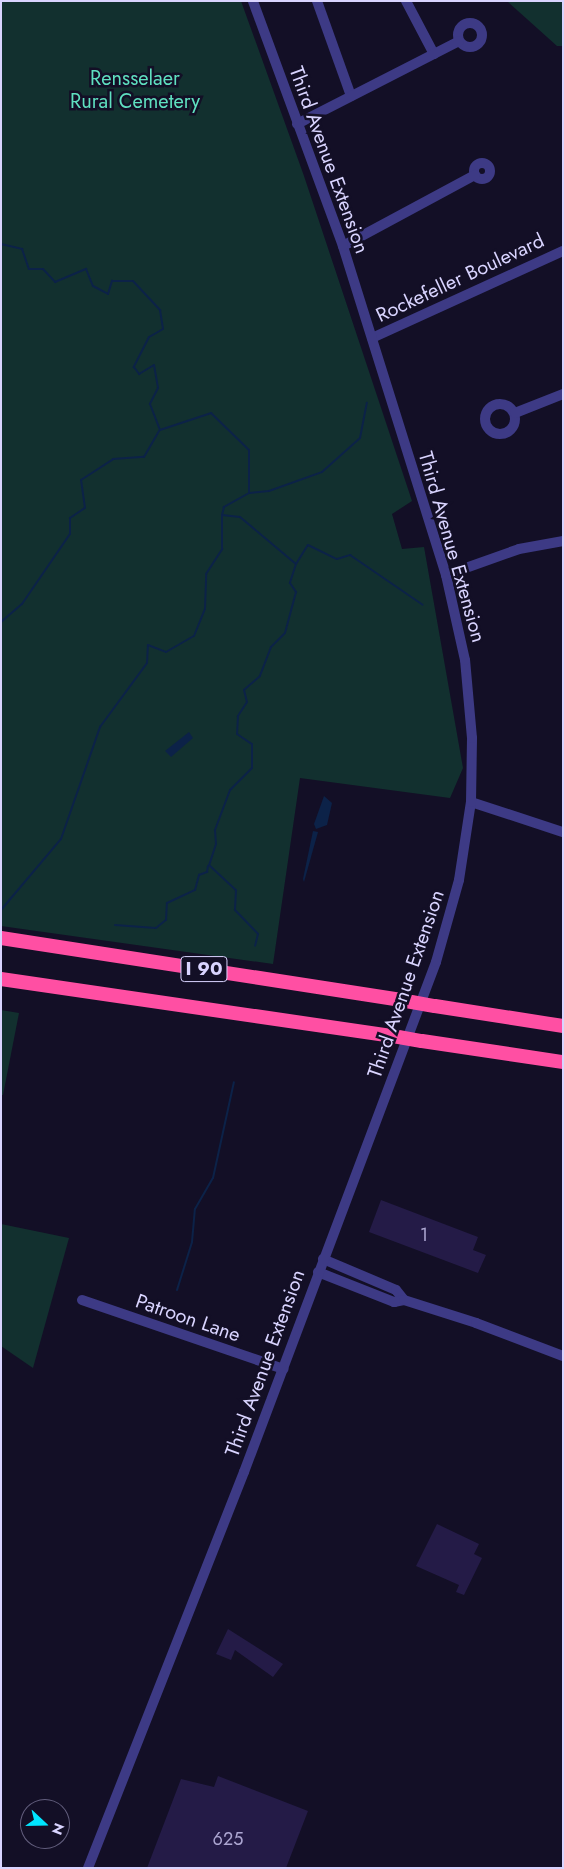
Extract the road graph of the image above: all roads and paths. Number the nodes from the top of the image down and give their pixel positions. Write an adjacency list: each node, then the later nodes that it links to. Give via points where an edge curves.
1 (252, 1): 7 (street, Third Avenue Extension)
2 (317, 1): 6 (street)
3 (406, 1): 5 (street)
4 (459, 41): 5 (street)
5 (434, 54): 6 (street)
6 (351, 96): 7 (street)
7 (297, 124): 9 (street, Third Avenue Extension)
8 (475, 175): 9 (street)
9 (343, 246): 11 (street, Third Avenue Extension)
10 (563, 251): 11 (street, Rockefeller Boulevard)
11 (372, 338): 15 (street, Third Avenue Extension)
12 (562, 396): 13 (street)
13 (514, 413)
14 (563, 541): 15 (street, via 519,549)
15 (446, 575): 16 (street, Third Avenue Extension, via 465,660 472,738)
16 (471, 802): 17 (street); 22 (street, Third Avenue Extension, via 460,878 439,953)
17 (563, 832)
18 (1, 938): 20 (highway, I 90, bridge)
19 (1, 978): 21 (highway, I 90, bridge)
20 (563, 1026)
21 (563, 1062)
22 (323, 1259): 23 (street, Third Avenue Extension); 25 (street, via 396,1290)
23 (318, 1272): 25 (street, via 394,1302); 27 (street, Third Avenue Extension)
24 (82, 1300): 27 (street, Patroon Lane)
25 (404, 1300): 26 (street)
26 (563, 1356)
27 (283, 1369): 28 (street, Third Avenue Extension)
28 (88, 1868)

